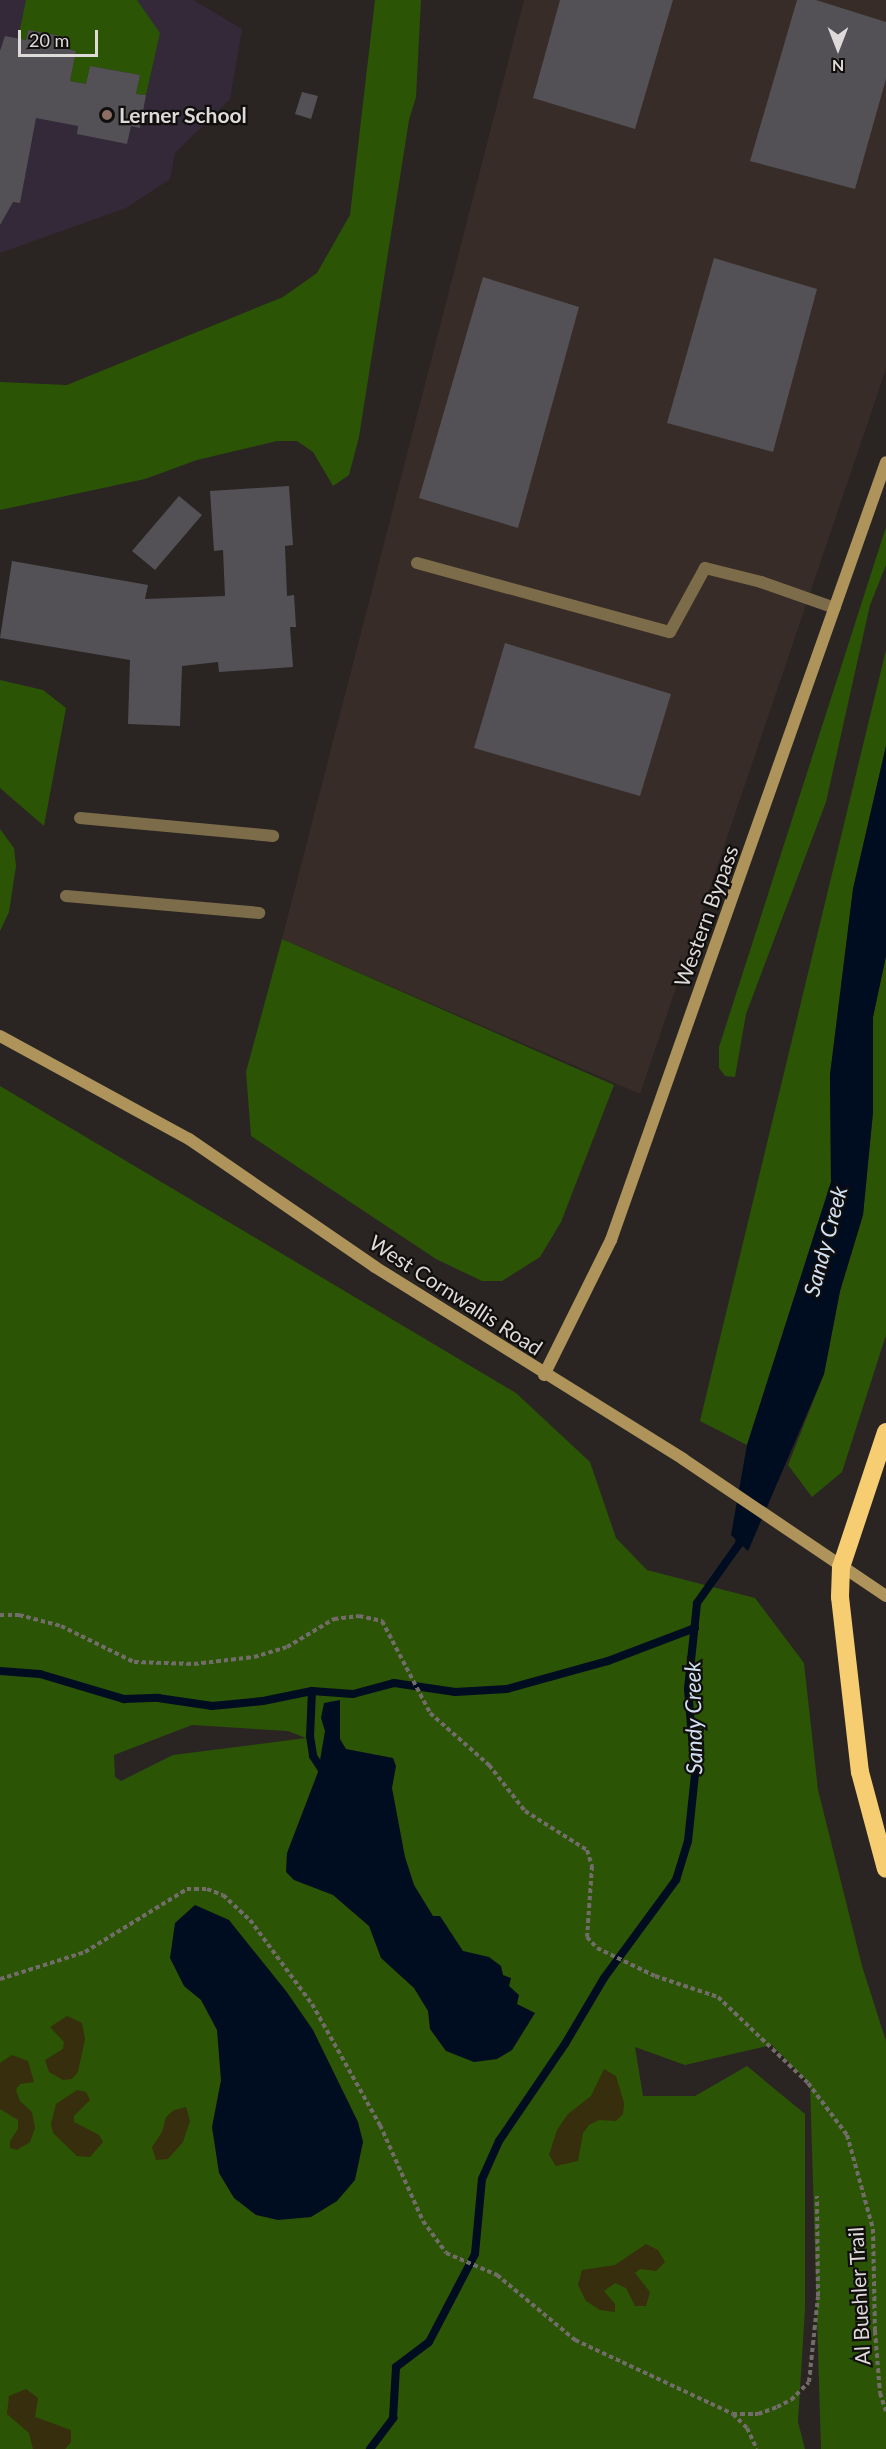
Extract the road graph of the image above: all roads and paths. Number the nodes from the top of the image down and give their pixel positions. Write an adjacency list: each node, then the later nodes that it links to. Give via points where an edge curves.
1 (886, 462): 3 (street, Western Bypass)
2 (417, 563): 3 (lane, via 670,632 705,568 761,582)
3 (835, 608): 9 (street, Western Bypass, via 611,1240)
4 (80, 818): 5 (lane)
5 (273, 836)
6 (66, 896): 7 (lane)
7 (259, 913)
8 (0, 1036): 9 (street, West Cornwallis Road, via 189,1139 375,1267)
9 (544, 1375): 11 (street, West Cornwallis Road, via 683,1459)
10 (886, 1432): 11 (highway)
11 (841, 1567): 12 (street, West Cornwallis Road); 14 (highway, via 841,1606 860,1772)
12 (886, 1596)
13 (0, 1615): 17 (path, Al Buehler Trail, via 19,1615 61,1626 134,1662 194,1664 254,1657 287,1647 334,1618 359,1616 382,1621 409,1666 425,1705 447,1731 489,1766 525,1811 588,1850 592,1866 587,1937 597,1948 655,1976 718,1997 808,2083 847,2135 873,2229 875,2331 880,2393)
14 (886, 1869)
15 (0, 1979): 18 (path, via 85,1952 187,1889 207,1889 223,1895 250,1920 312,2004 380,2125 423,2221 446,2253 496,2275 575,2340)
16 (818, 2196): 18 (path, via 818,2296 809,2382 791,2400 777,2407 758,2414)
17 (886, 2411)
18 (733, 2414): 19 (path, via 747,2428)
19 (757, 2449)

